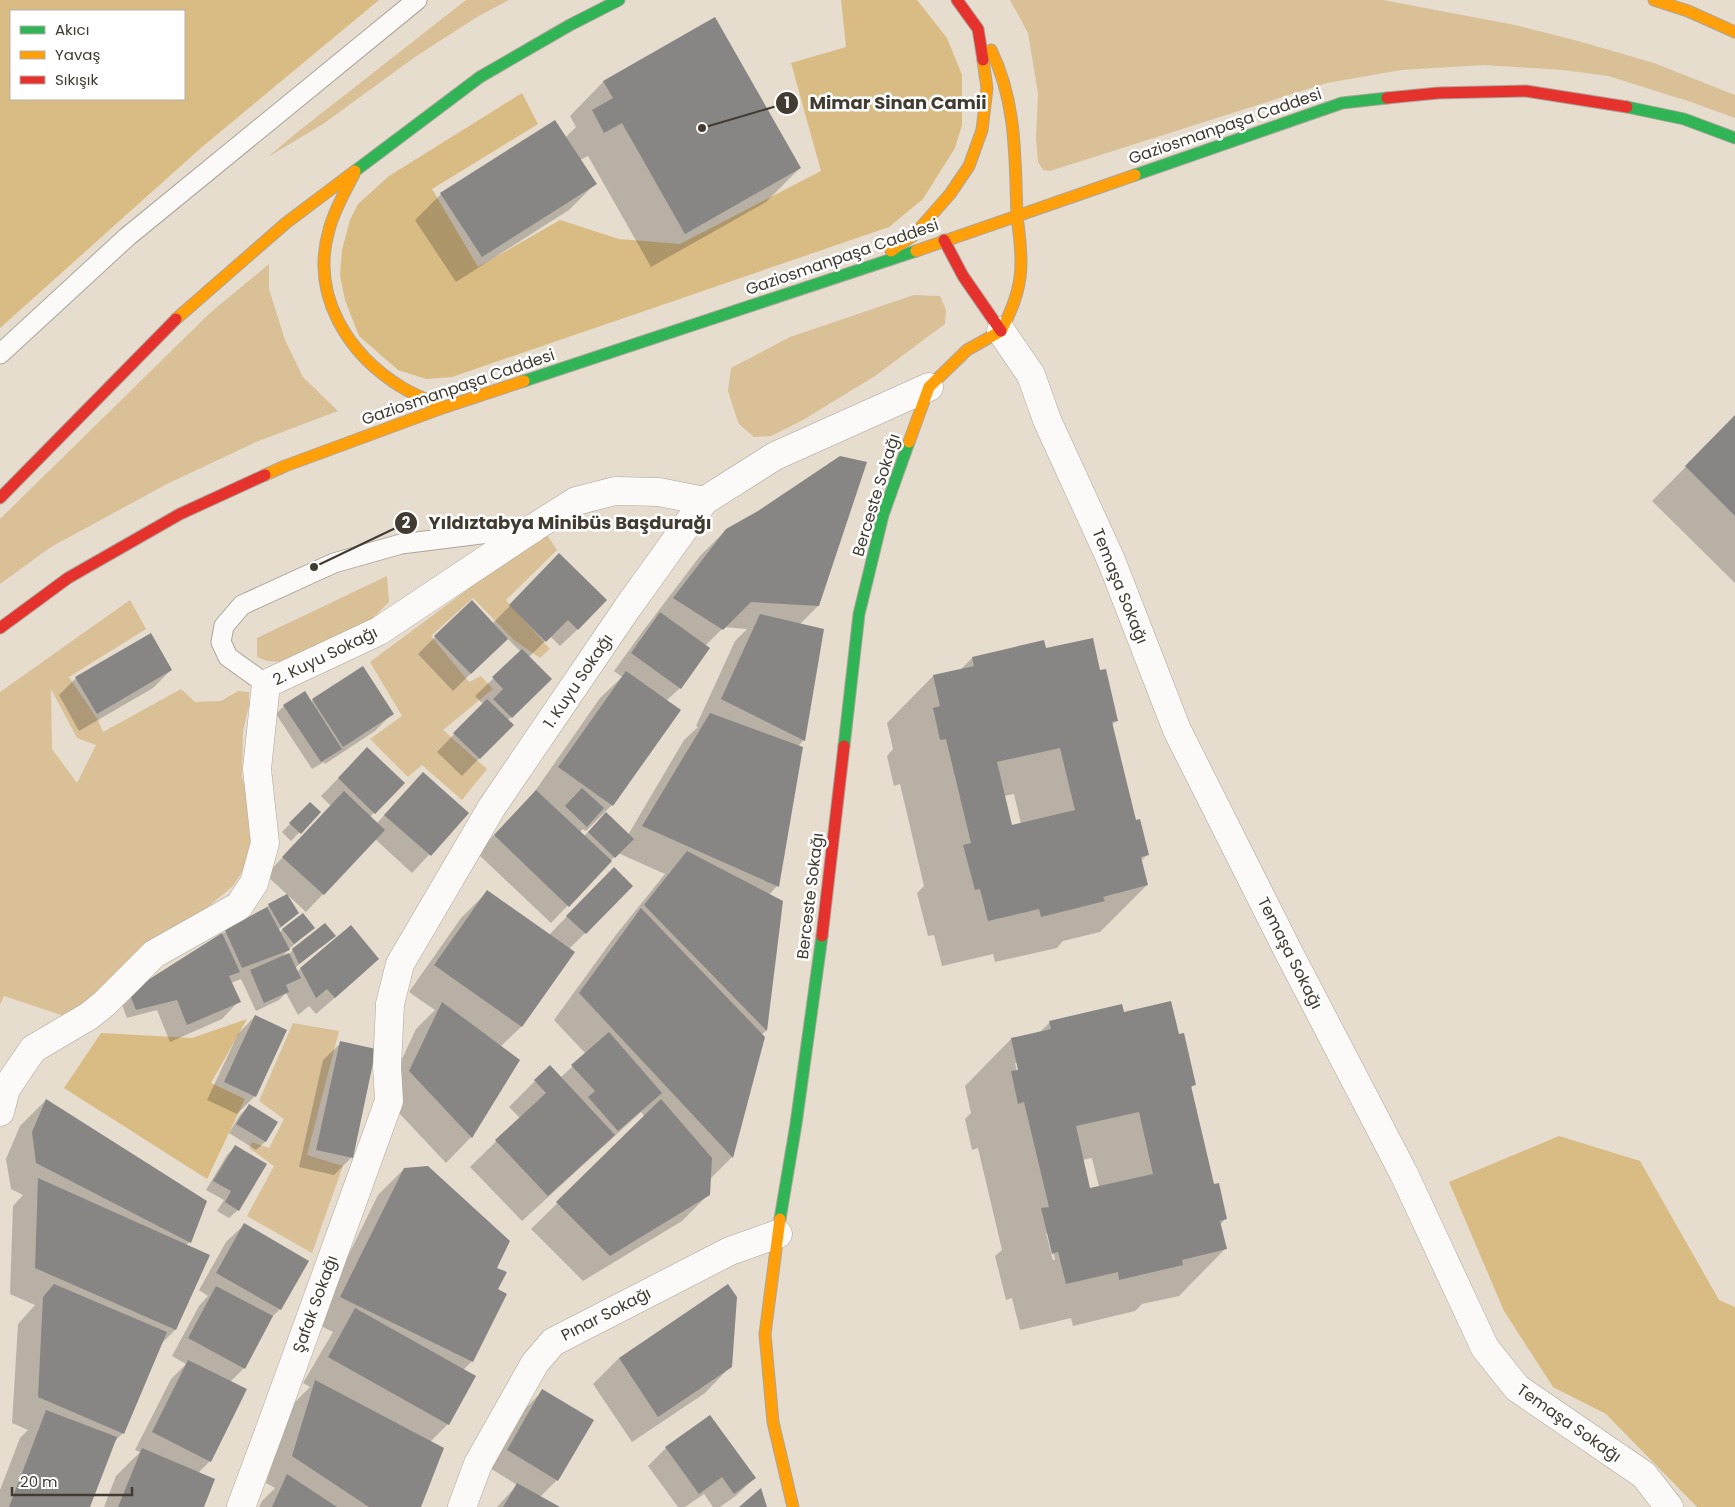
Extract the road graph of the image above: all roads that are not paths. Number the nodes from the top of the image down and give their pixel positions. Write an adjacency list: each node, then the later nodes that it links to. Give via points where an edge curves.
1 (417, 0): 13 (lane, via 127,237)
2 (619, 0): 8 (main road, via 480,77)
3 (957, 0): 5 (main road)
4 (1654, 0): 6 (main road)
5 (978, 29): 9 (main road, via 997,59 1006,86 1011,114); 11 (main road, via 987,88 982,130 968,166 950,194 914,234)
6 (1735, 32)
7 (1735, 138): 9 (main road, Gaziosmanpaşa Caddesi, via 1684,119 1526,91 1438,93 1342,103)
8 (357, 168): 15 (main road, via 328,230 323,266 327,299 340,328 363,356 398,385); 16 (main road, via 286,223 179,316)
9 (1017, 217): 10 (main road, Gaziosmanpaşa Caddesi); 12 (main road, via 1022,257 1021,282)
10 (944, 240): 11 (main road, Gaziosmanpaşa Caddesi); 12 (main road, via 967,284)
11 (871, 265): 15 (main road, Gaziosmanpaşa Caddesi)
12 (1001, 331): 14 (main road, Berceste Sokağı, via 968,350); 27 (street, Temaşa Sokağı, via 1031,375 1047,420 1111,560 1177,730 1404,1174 1485,1348 1517,1388 1644,1475)
13 (0, 354)
14 (929, 387): 17 (street, 1. Kuyu Sokağı, via 775,456); 23 (main road, Berceste Sokağı, via 883,515 859,614 821,942)
15 (445, 407): 19 (main road, Gaziosmanpaşa Caddesi, via 285,466 180,514 68,578)
16 (0, 498)
17 (704, 501): 18 (street, 2. Kuyu Sokağı, via 659,492 615,491 576,502); 21 (street, 1. Kuyu Sokağı, via 492,807 400,964 390,1004)
18 (535, 527): 20 (street, 2. Kuyu Sokağı, via 380,631); 20 (lane, via 401,544 334,563 242,605 224,626 221,642 228,657)
19 (0, 628)
20 (266, 684): 22 (street, 2. Kuyu Sokağı, via 257,769 265,843 254,883 239,906 154,954 89,1016 33,1049 6,1089)
21 (389, 1101): 24 (street, Şafak Sokağı)
22 (0, 1112)
23 (778, 1234): 25 (street, Pınar Sokağı, via 730,1251 553,1342 535,1364 478,1464); 26 (main road, Berceste Sokağı, via 766,1334 773,1422)
24 (240, 1507)
25 (462, 1507)
26 (793, 1507)
27 (1669, 1507)

